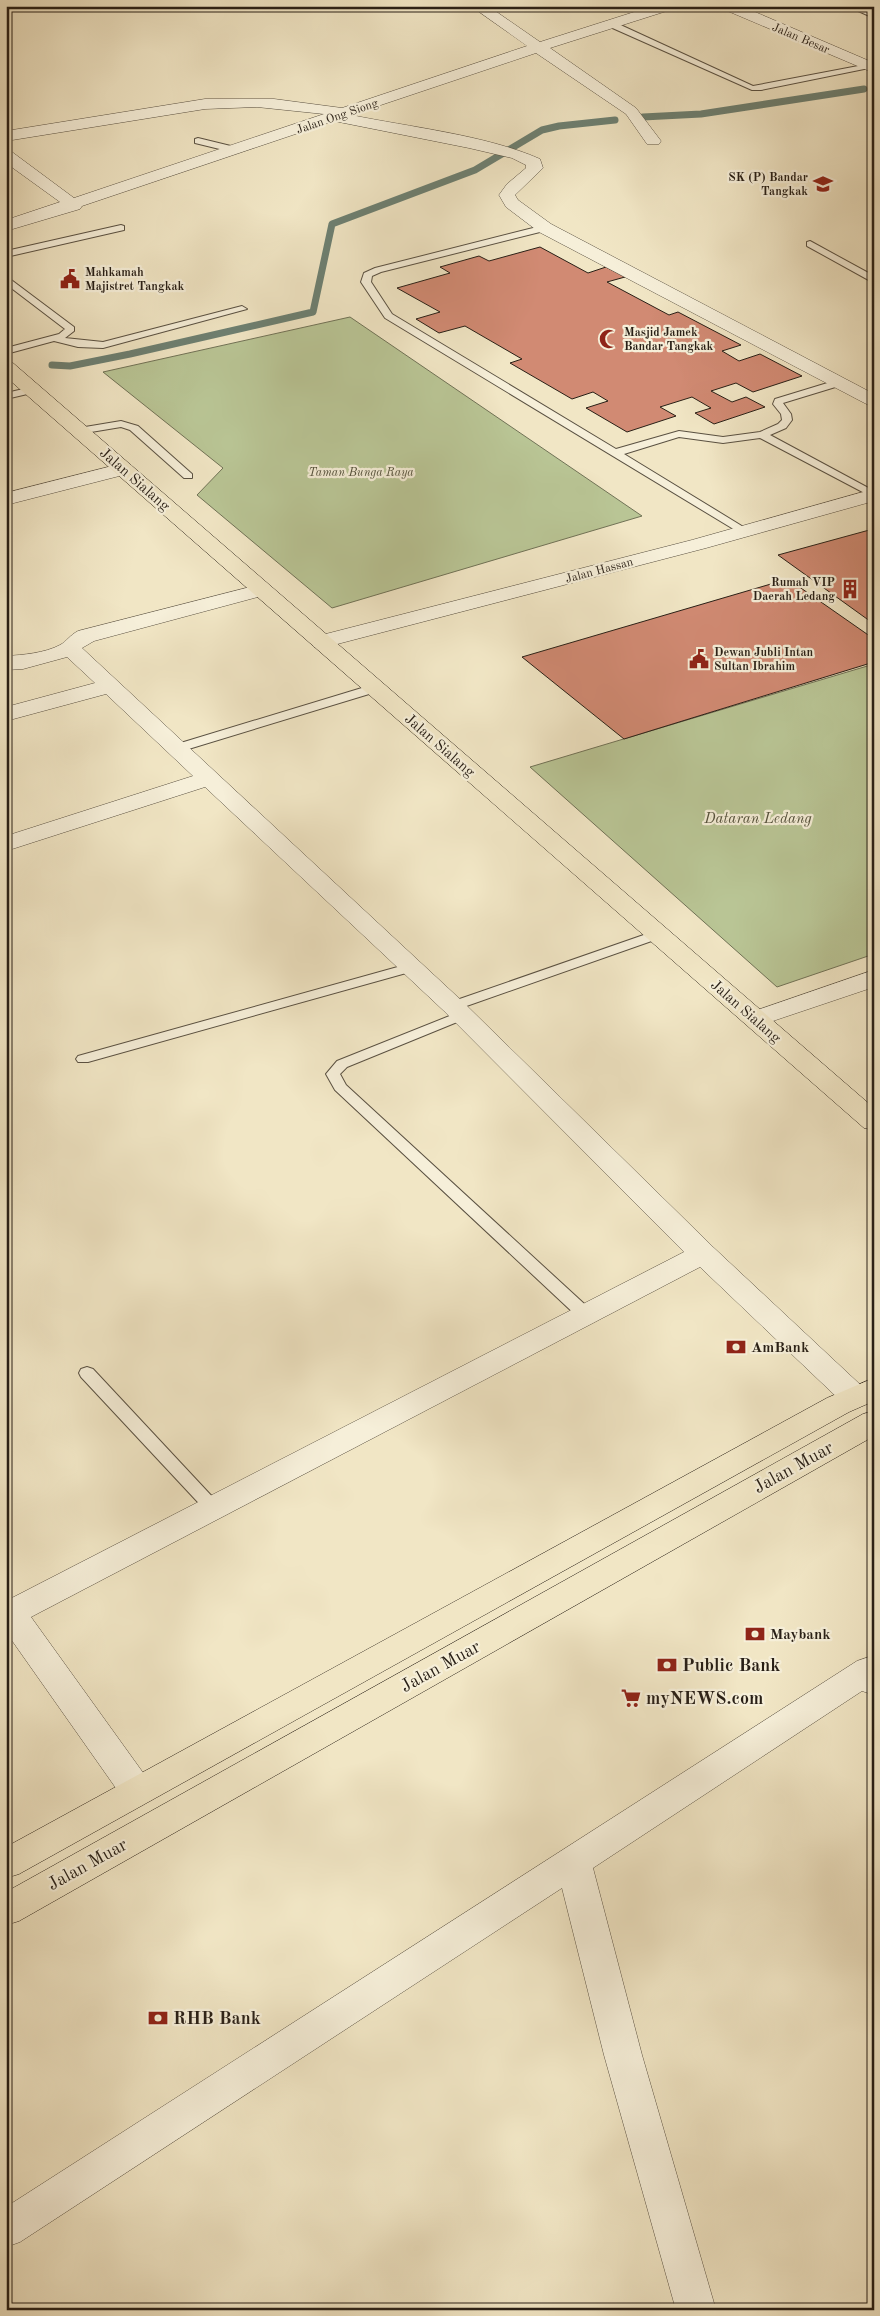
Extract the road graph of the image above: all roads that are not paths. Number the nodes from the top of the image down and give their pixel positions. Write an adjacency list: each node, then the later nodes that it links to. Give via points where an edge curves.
1 (478, 6): 7 (street)
2 (668, 6): 6 (street, Jalan Ong Siong)
3 (728, 6): 8 (street, Jalan Besar)
4 (851, 6): 5 (lane)
5 (874, 16)
6 (611, 24): 7 (street, Jalan Ong Siong); 8 (lane, via 752,88)
7 (539, 47): 9 (street, Jalan Ong Siong); 12 (street, via 630,111)
8 (872, 67)
9 (340, 115): 10 (street, via 301,104 237,101); 13 (street, Jalan Ong Siong); 18 (street, via 518,155 534,162 536,168 507,195 512,203)
10 (6, 136)
11 (198, 141): 13 (lane)
12 (653, 141)
13 (236, 150): 15 (street, Jalan Ong Siong)
14 (6, 155): 15 (street)
15 (74, 205): 16 (street, Jalan Ong Siong)
16 (6, 226)
17 (121, 228): 20 (lane)
18 (545, 228): 27 (street); 33 (lane, via 378,270 367,275 366,282 388,316)
19 (810, 244): 22 (lane)
20 (6, 254)
21 (6, 279): 24 (lane, via 70,326 70,331)
22 (874, 280)
23 (242, 308): 24 (lane, via 102,345 66,343)
24 (55, 338): 25 (lane)
25 (6, 351)
26 (6, 367): 28 (main road, Jalan Sialang)
27 (838, 383): 30 (street); 32 (lane, via 779,401 787,420 782,426)
28 (32, 390): 29 (lane); 31 (main road, Jalan Sialang)
29 (6, 396)
30 (874, 402)
31 (79, 431): 34 (main road, Jalan Sialang); 35 (lane, via 120,424 134,428)
32 (762, 435): 33 (lane, via 723,440 679,434); 36 (lane)
33 (616, 452): 38 (lane)
34 (124, 469): 37 (street); 39 (main road, Jalan Sialang)
35 (188, 476)
36 (874, 495): 38 (street, Jalan Hassan)
37 (6, 499)
38 (744, 531): 40 (street, Jalan Hassan)
39 (262, 590): 40 (main road, Jalan Sialang); 41 (street, via 86,636 72,644)
40 (322, 642): 44 (main road, Jalan Sialang)
41 (71, 649): 42 (street); 43 (street)
42 (6, 664)
43 (101, 679): 45 (street); 46 (street)
44 (375, 688): 46 (lane); 49 (main road, Jalan Sialang)
45 (6, 714)
46 (178, 748): 47 (street)
47 (210, 778): 48 (street); 50 (street)
48 (6, 844)
49 (658, 934): 52 (lane); 53 (main road, Jalan Sialang)
50 (412, 967): 52 (street); 54 (lane)
51 (874, 978): 53 (street)
52 (458, 1011): 56 (street); 57 (lane, via 342,1064 333,1074 340,1087)
53 (755, 1019): 55 (main road, Jalan Sialang)
54 (83, 1059)
55 (874, 1122)
56 (703, 1254): 57 (street); 59 (street)
57 (586, 1315): 60 (street)
58 (87, 1373): 60 (lane)
59 (868, 1402): 63 (main road, Jalan Muar); 66 (main road, Jalan Muar)
60 (214, 1509): 61 (street)
61 (8, 1615): 63 (street)
62 (872, 1673): 64 (street)
63 (137, 1791): 65 (main road, Jalan Muar)
64 (573, 1861): 67 (street); 68 (street, via 623,2055)
65 (6, 1864)
66 (6, 1910)
67 (6, 2229)
68 (696, 2310)

